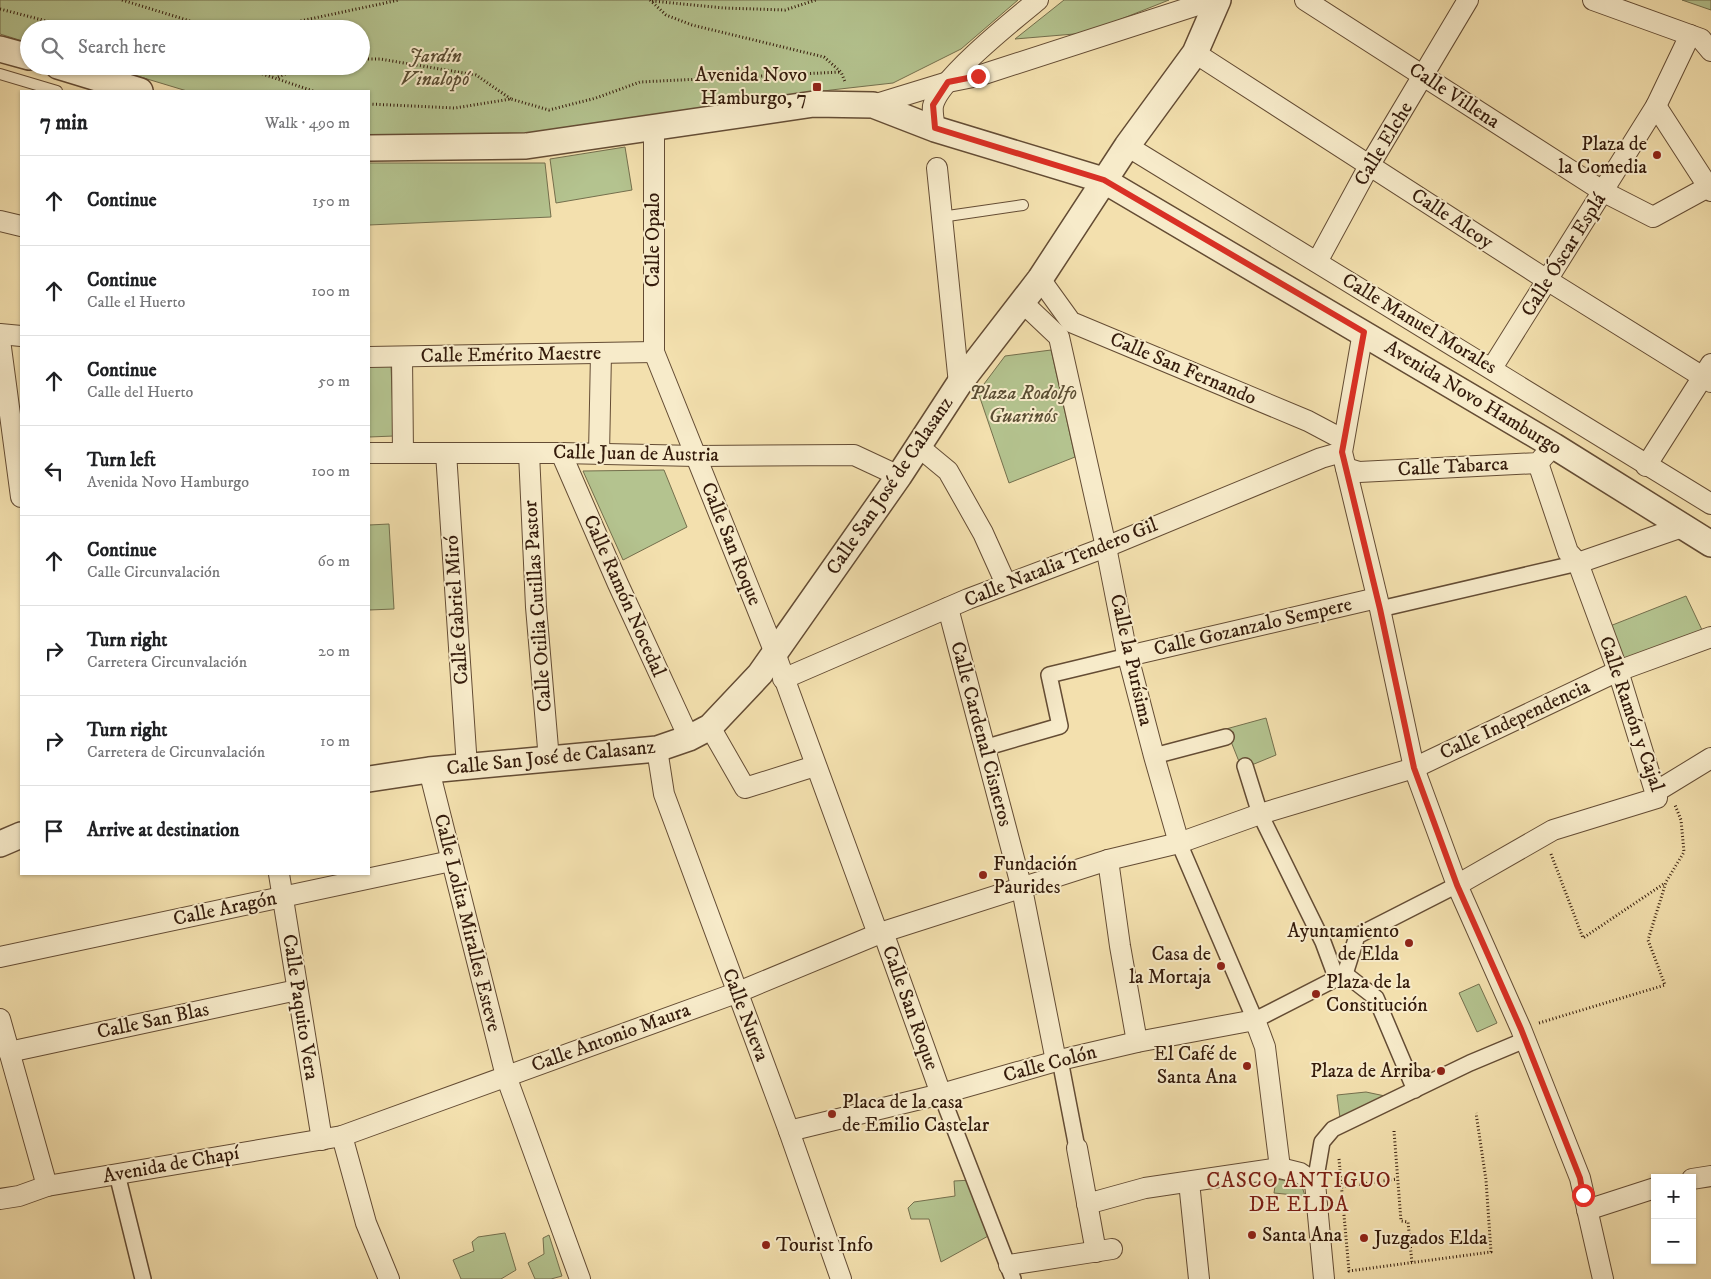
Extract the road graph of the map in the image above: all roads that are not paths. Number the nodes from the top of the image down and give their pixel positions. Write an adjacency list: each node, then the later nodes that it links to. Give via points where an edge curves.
1 (1038, 0): 15 (street, via 998,32)
2 (1213, 0): 15 (street, via 978,76)
3 (1218, 0): 10 (street, Calle San José de Calasanz)
4 (1305, 0): 14 (street, Calle Villena)
5 (1468, 0): 14 (street, Calle Elche)
6 (1593, 0): 7 (street)
7 (1690, 35): 9 (street, via 1701,39); 20 (street, Calle Óscar Esplá)
8 (0, 49): 11 (street)
9 (1711, 50)
10 (1195, 53): 23 (street, Calle San José de Calasanz); 25 (street, Calle Alcoy)
11 (20, 55)
12 (0, 74): 17 (lane)
13 (76, 75): 16 (street)
14 (1424, 77): 25 (street, Calle Elche); 29 (street, Calle Villena)
15 (948, 82): 19 (street); 22 (street, via 933,105)
16 (95, 84): 18 (street)
17 (54, 90)
18 (134, 90)
19 (873, 105): 21 (street, Avenida Novo Hamburgo, via 814,104); 22 (street, Avenida Novo Hamburgo)
20 (1656, 106): 28 (street); 29 (street, Calle Óscar Esplá)
21 (654, 128): 24 (street, Avenida Novo Hamburgo, via 526,146); 43 (street, Calle Opalo)
22 (935, 128): 27 (street, Avenida Novo Hamburgo)
23 (1127, 146): 27 (street, Calle San José de Calasanz); 34 (street, Calle Manuel Morales)
24 (370, 148)
25 (1369, 166): 34 (street, Calle Elche); 36 (street, Calle Alcoy)
26 (937, 168): 31 (street)
27 (1104, 180): 35 (street, Calle San José de Calasanz); 39 (street, Avenida Novo Hamburgo)
28 (1710, 189): 29 (street, via 1652,217)
29 (1604, 192): 36 (street, Calle Óscar Esplá)
30 (1023, 205): 31 (lane)
31 (942, 217): 49 (street)
32 (0, 221): 33 (street)
33 (20, 226)
34 (1316, 262): 47 (street, Calle Manuel Morales)
35 (1040, 279): 37 (street, Calle San José de Calasanz); 38 (street)
36 (1547, 280): 47 (street, Calle Óscar Esplá); 48 (street, Calle Alcoy)
37 (1022, 302): 38 (street); 49 (street, Calle San José de Calasanz)
38 (1065, 330): 57 (street, Calle San Fernando, via 1308,421); 67 (street, Calle la Purísima)
39 (1364, 332): 57 (street); 59 (street, Avenida Novo Hamburgo)
40 (0, 334): 41 (street)
41 (20, 336)
42 (0, 340): 51 (street)
43 (654, 352): 44 (street, Calle Emérito Maestre); 60 (street, Calle San Roque)
44 (601, 353): 46 (street, Calle Emérito Maestre); 58 (street)
45 (370, 357): 46 (street, Calle Emérito Maestre)
46 (402, 357): 53 (street)
47 (1492, 368): 61 (street, Calle Manuel Morales)
48 (1708, 374): 61 (street)
49 (959, 384): 50 (street, Calle San José de Calasanz)
50 (918, 447): 62 (street, Calle San José de Calasanz); 69 (street, via 948,471 983,533)
51 (12, 451): 63 (street)
52 (370, 453): 53 (street, Calle Juan de Austria)
53 (403, 453): 54 (street, Calle Juan de Austria)
54 (446, 453): 55 (street, Calle Juan de Austria); 86 (street, Calle Gabriel Miró)
55 (529, 453): 56 (street, Calle Juan de Austria); 83 (street, Calle Otilia Cutillas Pastor, via 536,607)
56 (561, 453): 58 (street, Calle Juan de Austria); 77 (street, Calle Ramón Nocedal, via 618,584)
57 (1343, 453): 59 (street, Calle Tabarca, via 1359,472); 67 (street, Calle Natalia Tendero Gil, via 1321,458); 70 (street)
58 (599, 454): 60 (street, Calle Juan de Austria)
59 (1546, 454): 65 (street, Avenida Novo Hamburgo); 68 (street, Calle Ramón y Cajal, via 1568,552)
60 (696, 456): 62 (street, Calle Juan de Austria, via 854,455); 73 (street, Calle San Roque)
61 (1646, 466): 64 (street, Calle Manuel Morales)
62 (899, 476): 73 (street, Calle San José de Calasanz)
63 (20, 492)
64 (1711, 504)
65 (1682, 527): 66 (street, Avenida Novo Hamburgo); 68 (street)
66 (1711, 544)
67 (1106, 547): 69 (street, Calle Natalia Tendero Gil); 74 (street, Calle la Purísima)
68 (1578, 563): 70 (street); 75 (street, Calle Ramón y Cajal)
69 (1006, 584): 71 (street, Calle Natalia Tendero Gil)
70 (1379, 604): 74 (street, Calle Gozanzalo Sempere); 87 (street)
71 (948, 608): 76 (street, Calle Natalia Tendero Gil); 79 (street, Calle Cardenal Cisneros)
72 (1711, 638): 75 (street, Calle Independencia)
73 (775, 653): 76 (street, Calle San Roque); 77 (street, Calle San José de Calasanz, via 760,674)
74 (1128, 656): 79 (street, via 1049,675 1060,726); 81 (street, Calle la Purísima)
75 (1618, 671): 87 (street, Calle Independencia); 90 (street, Calle Ramón y Cajal)
76 (782, 679): 84 (street, Calle San Roque)
77 (700, 732): 80 (street, Calle San José de Calasanz); 84 (street, Calle Ramón Nocedal, via 745,788)
78 (1226, 737): 81 (street)
79 (984, 748): 101 (street, Calle Cardenal Cisneros)
80 (657, 749): 83 (street, Calle San José de Calasanz); 107 (street, Calle Nueva, via 664,794)
81 (1154, 756): 95 (street, Calle la Purísima)
82 (1711, 758): 90 (street)
83 (549, 760): 86 (street, Calle San José de Calasanz)
84 (815, 766): 103 (street, Calle San Roque)
85 (1245, 766): 91 (street)
86 (468, 767): 88 (street, Calle San José de Calasanz)
87 (1414, 768): 91 (street, Calle Independencia); 100 (street)
88 (429, 770): 89 (street, Calle San José de Calasanz); 98 (street, Calle Lolita Miralles Esteve)
89 (370, 779)
90 (1657, 794): 100 (street, via 1553,830)
91 (1260, 814): 95 (street, Calle Independencia); 105 (street)
92 (20, 833): 93 (street)
93 (0, 834)
94 (20, 834): 96 (street)
95 (1179, 843): 97 (street, Calle Independencia); 109 (street, Calle la Purísima)
96 (0, 844)
97 (1108, 860): 101 (street, Calle Antonio Maura); 111 (street)
98 (451, 861): 102 (street, Calle Aragón); 114 (street, Calle Lolita Miralles Esteve)
99 (279, 875): 102 (street, Calle Paquito Vera)
100 (1457, 885): 105 (street, via 1357,936); 110 (street)
101 (1022, 889): 103 (street, Calle Antonio Maura); 113 (street, Calle Cardenal Cisneros)
102 (282, 897): 104 (street, Calle Aragón); 106 (street, Calle Paquito Vera)
103 (881, 933): 107 (street, Calle Antonio Maura); 116 (street, Calle San Roque)
104 (0, 957)
105 (1341, 976): 109 (street); 115 (street, via 1376,998)
106 (297, 990): 112 (street, Calle San Blas); 119 (street, Calle Paquito Vera)
107 (736, 993): 114 (street, Calle Antonio Maura); 117 (street, Calle Nueva)
108 (0, 1019): 112 (street)
109 (1254, 1020): 111 (street, Calle Colón); 121 (street, via 1265,1048)
110 (1523, 1034): 115 (street); 131 (street, via 1580,1178)
111 (1137, 1042): 113 (street, Calle Colón)
112 (9, 1052): 127 (street)
113 (1058, 1060): 116 (street, Calle Colón); 120 (street)
114 (506, 1076): 118 (street, Calle Antonio Maura); 135 (street, Calle Lolita Miralles Esteve)
115 (1415, 1090): 126 (street, via 1333,1129 1322,1142)
116 (942, 1094): 117 (street, Calle Colón); 132 (street, Calle San Roque)
117 (789, 1131): 136 (street, Calle Nueva)
118 (342, 1136): 119 (street, Avenida de Chapí); 133 (street)
119 (322, 1140): 122 (street, Avenida de Chapí)
120 (1077, 1148): 130 (street)
121 (1280, 1168): 125 (street); 126 (street)
122 (117, 1174): 127 (street, Avenida de Chapí); 134 (street)
123 (1711, 1176): 124 (street)
124 (1696, 1178)
125 (1189, 1182): 130 (street, via 1145,1188); 137 (street)
126 (1315, 1183): 138 (street)
127 (47, 1186): 129 (street, Avenida de Chapí)
128 (1651, 1189): 131 (street)
129 (0, 1199)
130 (1087, 1204): 132 (street, via 1104,1250)
131 (1587, 1210): 139 (street)
132 (1011, 1272)
133 (382, 1276)
134 (143, 1279)
135 (580, 1279)
136 (841, 1279)
137 (1199, 1279)
138 (1324, 1279)
139 (1603, 1279)

